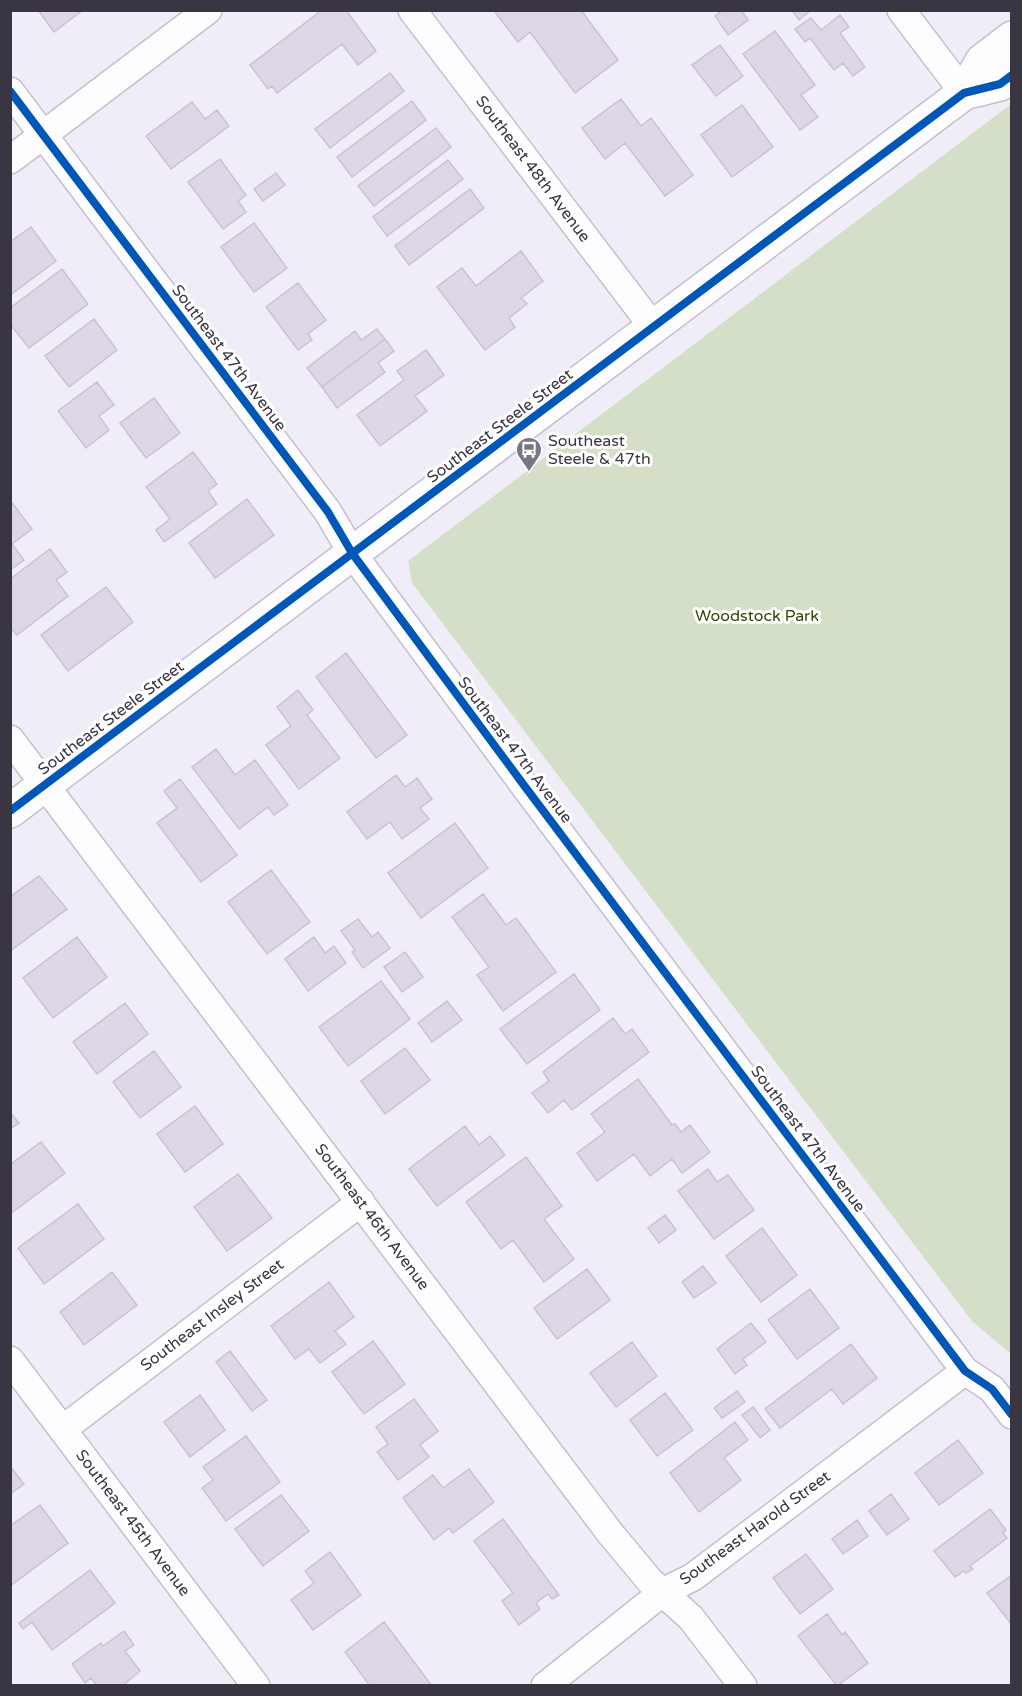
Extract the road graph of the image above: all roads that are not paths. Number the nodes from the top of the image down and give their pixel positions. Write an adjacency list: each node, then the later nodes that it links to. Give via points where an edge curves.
1 (208, 10): 8 (street)
2 (412, 10): 10 (street, Southeast 48th Avenue)
3 (902, 10): 7 (street)
4 (1011, 38): 7 (street, Southeast Steele Street, via 982,61)
5 (1011, 75): 7 (street, Southeast Steele Street, via 1000,84)
6 (10, 91): 8 (street, Southeast 47th Avenue)
7 (964, 93): 10 (street, Southeast Steele Street)
8 (44, 135): 9 (street); 11 (street, Southeast 47th Avenue, via 328,512)
9 (10, 160)
10 (654, 328): 11 (street, Southeast Steele Street)
11 (352, 553): 13 (street, Southeast Steele Street); 17 (street, Southeast 47th Avenue)
12 (10, 739): 13 (street, Southeast 46th Avenue)
13 (45, 785): 14 (street, Southeast Steele Street); 15 (street, Southeast 46th Avenue)
14 (10, 812)
15 (361, 1202): 19 (street, Southeast Insley Street); 20 (street, Southeast 46th Avenue, via 610,1533)
16 (10, 1360): 19 (street, Southeast 45th Avenue)
17 (965, 1371): 18 (street, Southeast 47th Avenue, via 992,1389); 20 (street, Southeast Harold Street, via 693,1577)
18 (1011, 1415)
19 (63, 1429): 21 (street, Southeast 45th Avenue)
20 (663, 1592): 22 (street, Southeast Harold Street); 23 (street, Southeast 46th Avenue, via 691,1618)
21 (256, 1686)
22 (545, 1686)
23 (743, 1686)

